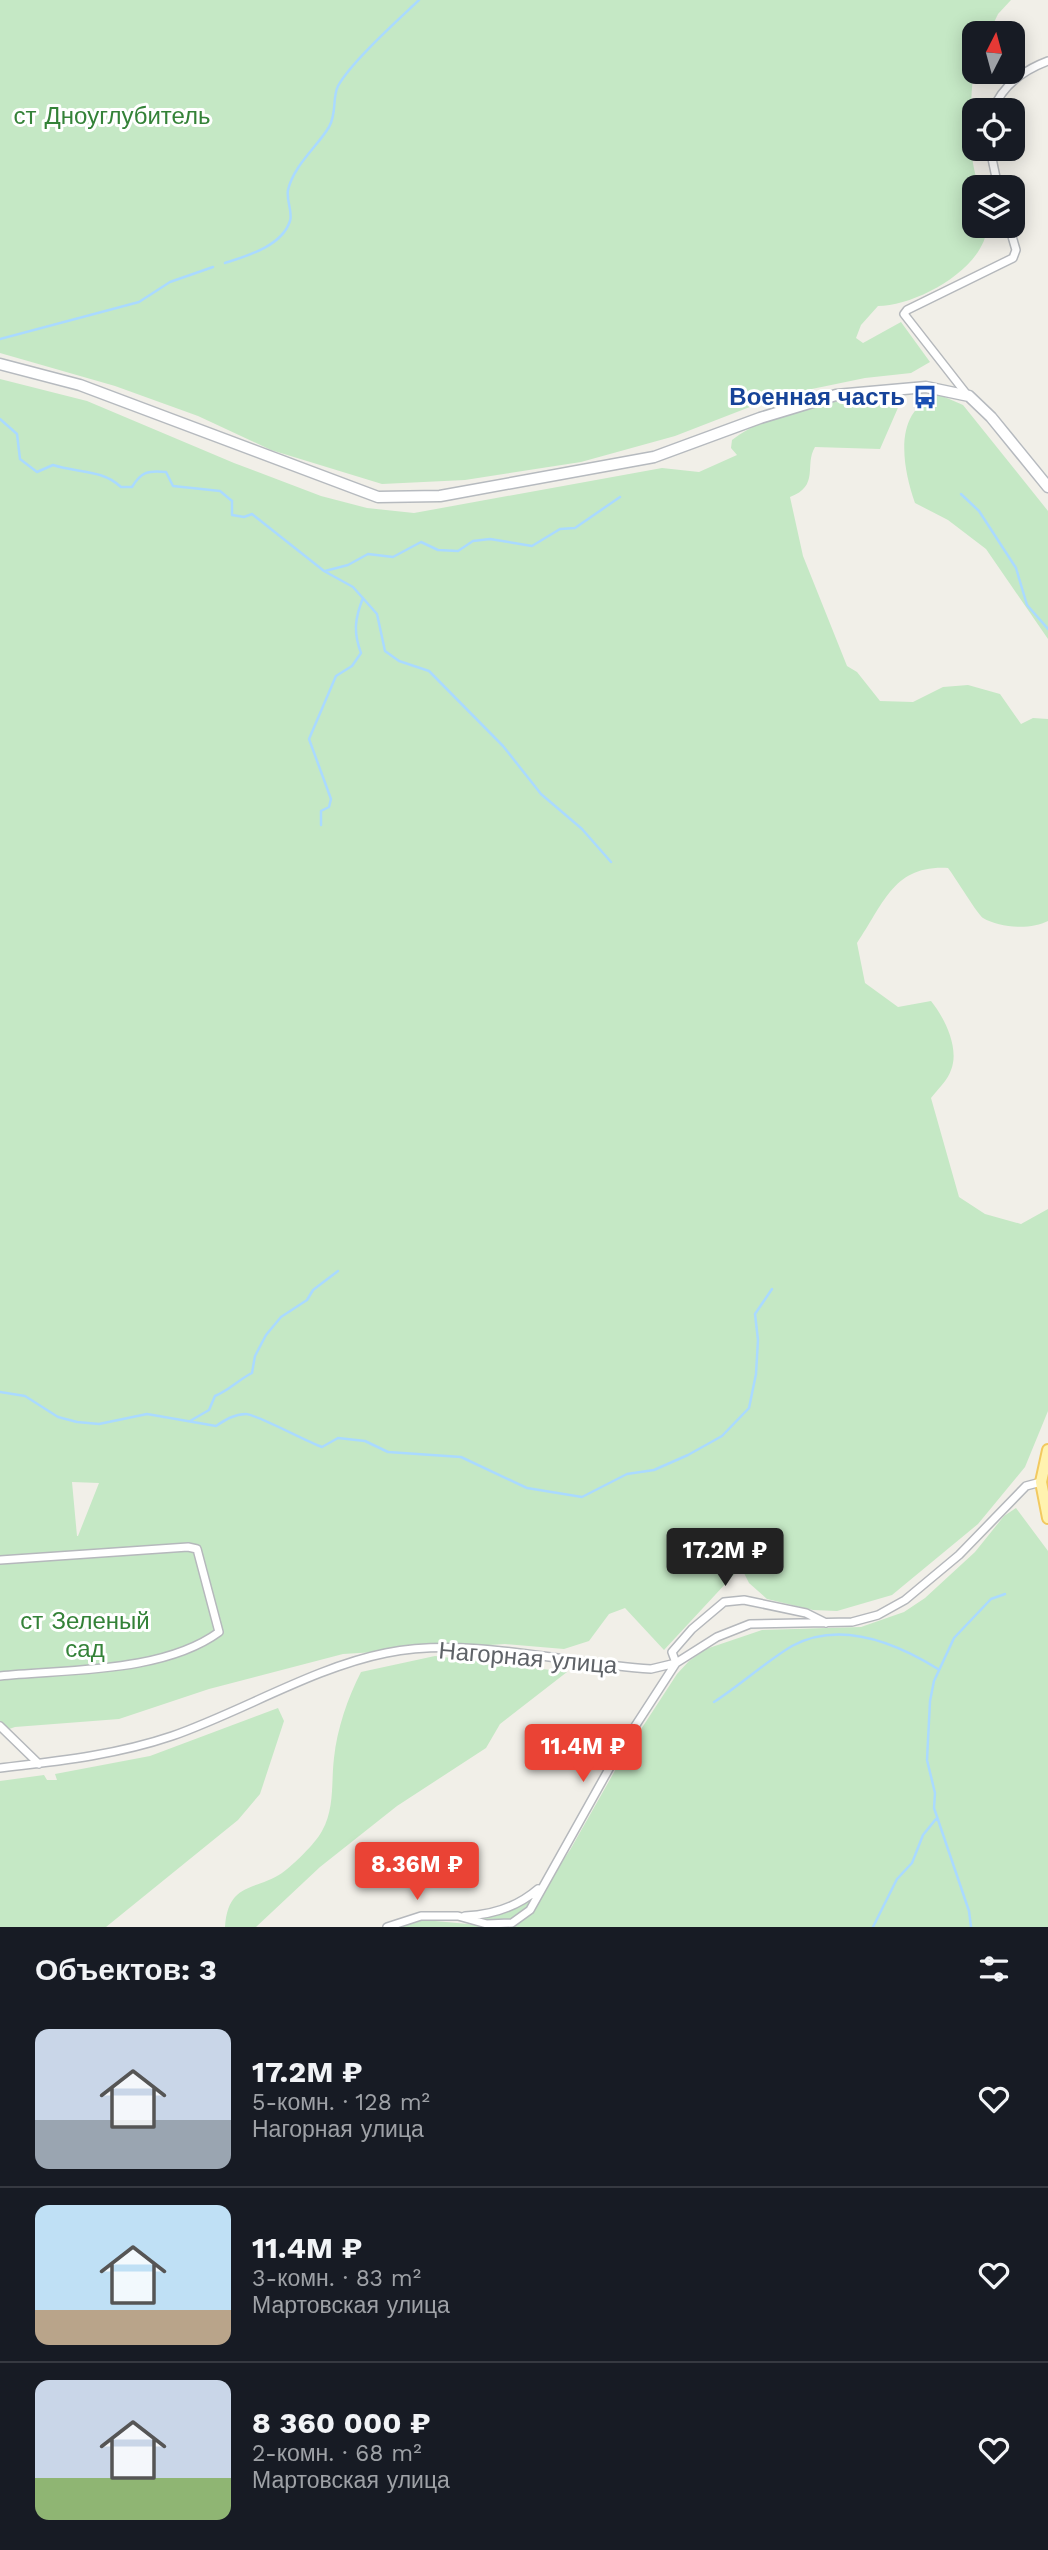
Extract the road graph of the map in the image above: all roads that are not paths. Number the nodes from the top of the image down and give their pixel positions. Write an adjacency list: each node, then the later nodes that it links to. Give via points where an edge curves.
1 (1048, 61): 2 (street, via 1031,67)
2 (997, 98)
3 (1012, 238): 5 (street, via 1013,258 904,314)
4 (0, 364): 5 (street, via 80,385 378,497 440,496 654,457 836,395 926,387)
5 (968, 396): 6 (street)
6 (1048, 487)
7 (1048, 1450): 8 (main road)
8 (1041, 1482): 9 (main road); 11 (street, via 1026,1486 1008,1501 960,1555 905,1600 878,1615)
9 (1048, 1518)
10 (0, 1560): 13 (street, via 197,1549 219,1632 203,1643 141,1662)
11 (826, 1623): 12 (street, via 750,1624 717,1637); 12 (street, via 806,1613 744,1600 724,1602 672,1652)
12 (676, 1663): 15 (street, Нагорная улица, via 664,1668 627,1667 429,1648 384,1653 173,1736 110,1755); 17 (street)
13 (0, 1676)
14 (2, 1729): 15 (street)
15 (39, 1764): 16 (street, Нагорная улица)
16 (0, 1769)
17 (541, 1886): 18 (street, via 511,1907); 18 (street, via 530,1910 512,1923 487,1924)
18 (457, 1916): 19 (street, via 421,1916)
19 (387, 1927)

